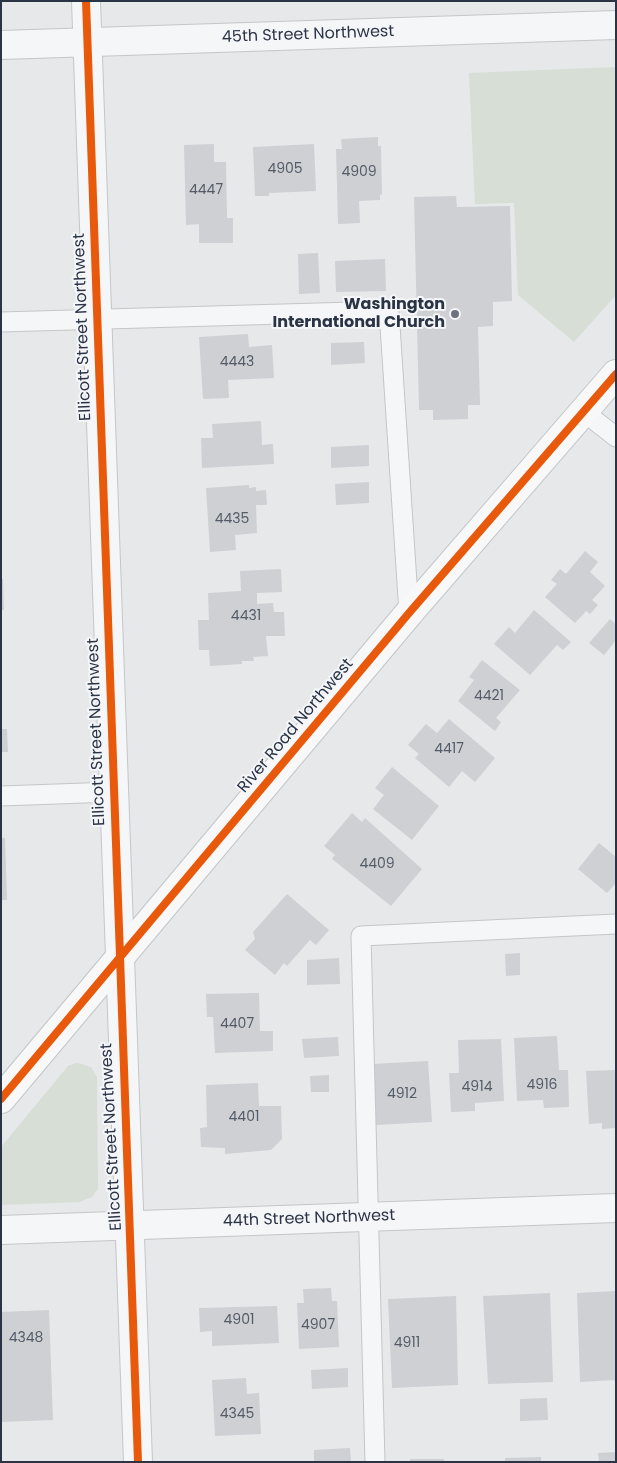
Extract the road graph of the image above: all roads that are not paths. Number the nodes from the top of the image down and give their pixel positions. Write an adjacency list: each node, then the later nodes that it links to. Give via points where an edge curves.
1 (86, 1): 3 (street, Ellicott Street Northwest)
2 (616, 25): 3 (street, 45th Street Northwest)
3 (87, 42): 4 (street, 45th Street Northwest); 5 (street, Ellicott Street Northwest)
4 (1, 45)
5 (97, 319): 6 (lane); 10 (lane, via 389,311); 11 (street, Ellicott Street Northwest)
6 (1, 322)
7 (616, 374): 8 (main road, River Road Northwest)
8 (584, 412): 9 (lane); 10 (main road, River Road Northwest)
9 (616, 438)
10 (409, 613): 14 (main road, River Road Northwest)
11 (112, 792): 12 (lane); 14 (street, Ellicott Street Northwest)
12 (1, 796)
13 (616, 924): 17 (lane, via 361,936)
14 (118, 958): 15 (main road, River Road Northwest); 18 (street, Ellicott Street Northwest)
15 (1, 1099)
16 (616, 1208): 17 (street, 44th Street Northwest)
17 (370, 1217): 18 (street, 44th Street Northwest); 21 (lane)
18 (130, 1226): 19 (street, 44th Street Northwest); 20 (street, Ellicott Street Northwest)
19 (1, 1230)
20 (138, 1462)
21 (375, 1462)

